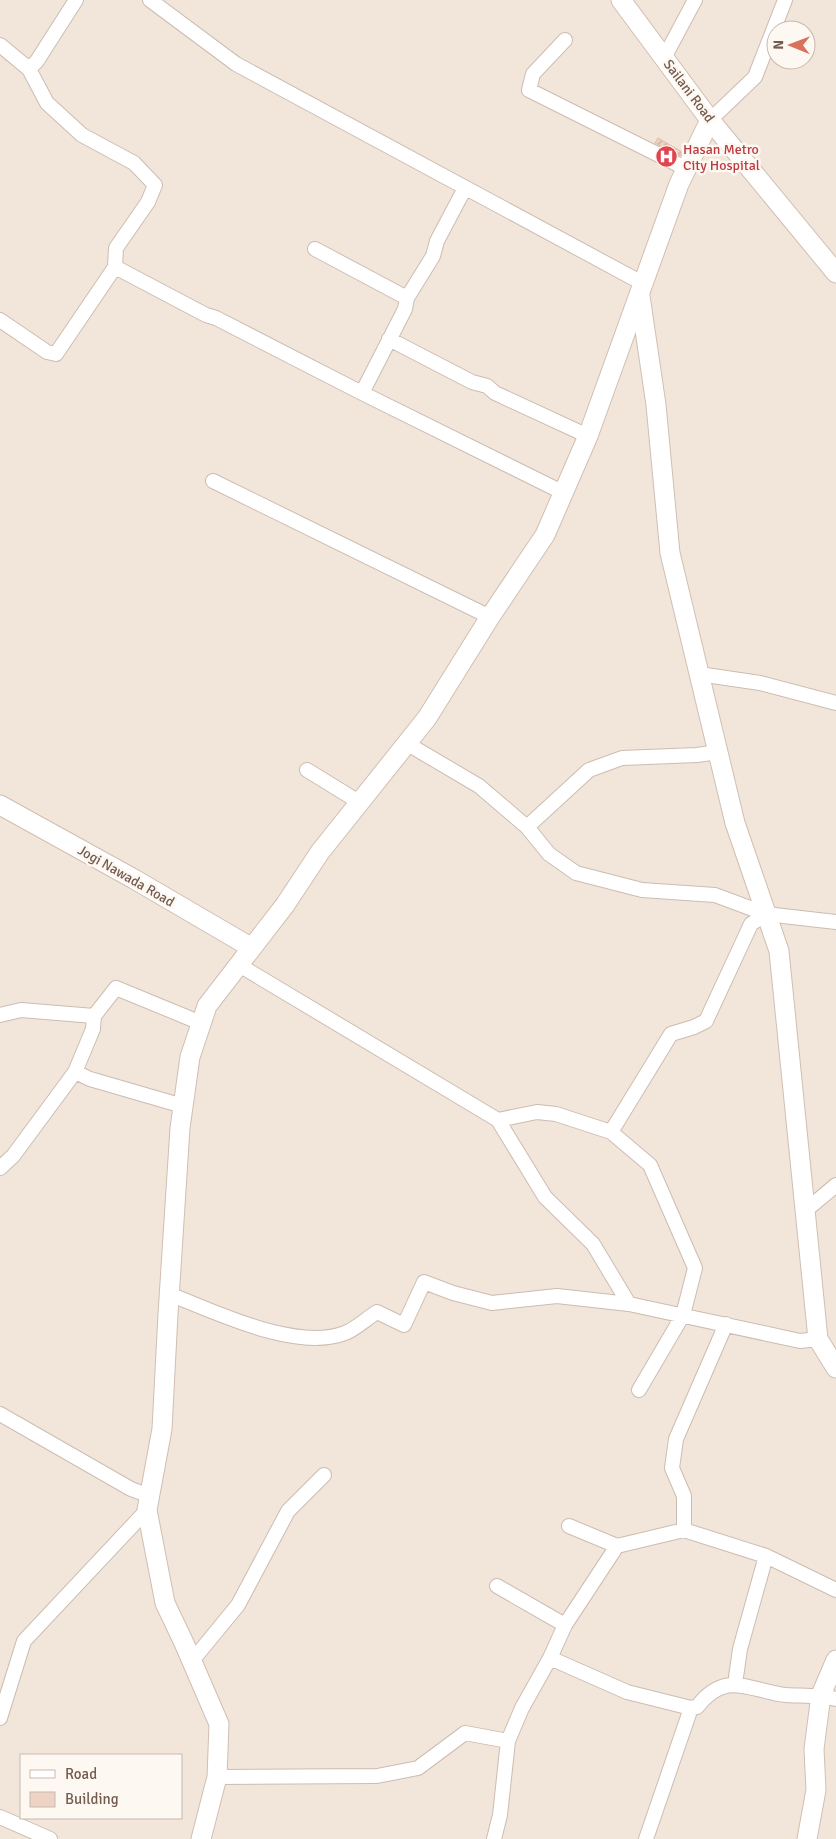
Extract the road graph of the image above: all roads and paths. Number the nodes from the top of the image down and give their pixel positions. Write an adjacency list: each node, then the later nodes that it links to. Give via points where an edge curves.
1 (76, 0): 9 (street)
2 (150, 0): 12 (street, via 236,64)
3 (621, 0): 8 (street, Sailani Road)
4 (695, 0): 8 (street)
5 (785, 0): 10 (street, via 755,77)
6 (566, 40): 11 (street, via 533,74 528,90)
7 (0, 46): 9 (street)
8 (664, 58): 10 (street, Sailani Road)
9 (29, 69): 14 (street, via 47,103 82,136 134,163 155,185 148,202 116,248)
10 (710, 120): 11 (street); 15 (street, Sailani Road)
11 (687, 169): 16 (street)
12 (465, 188): 16 (street); 17 (street, via 437,241 433,256)
13 (315, 249): 17 (street)
14 (115, 267): 18 (street, via 56,354 47,352); 20 (street)
15 (836, 273)
16 (642, 289): 21 (street); 25 (street, via 670,552)
17 (406, 298): 19 (street, via 405,308)
18 (0, 320)
19 (389, 339): 20 (street); 21 (street)
20 (362, 393): 23 (street)
21 (588, 436): 23 (street)
22 (213, 481): 24 (street)
23 (564, 493): 24 (street, via 545,535)
24 (490, 617): 27 (street, via 427,718)
25 (699, 674): 26 (street, via 760,683); 28 (street)
26 (836, 703)
27 (406, 744): 30 (street); 32 (street, via 479,786)
28 (718, 752): 32 (street, via 697,756 622,758 588,770); 33 (street, via 735,823)
29 (307, 770): 30 (street)
30 (359, 802): 35 (street)
31 (0, 805): 35 (street, Jogi Nawada Road)
32 (527, 827): 33 (street, via 549,854 576,873 642,890 715,895)
33 (766, 914): 34 (street); 43 (street, via 751,924 706,1021 671,1034); 46 (street, via 779,950)
34 (836, 922)
35 (252, 948): 36 (street)
36 (238, 965): 39 (street, via 207,1006); 42 (street)
37 (0, 1015): 38 (street, via 21,1010)
38 (94, 1016): 39 (street, via 116,988); 40 (street, via 93,1029)
39 (202, 1023): 41 (street, via 190,1057)
40 (75, 1072): 41 (street); 44 (street, via 13,1156)
41 (183, 1106): 47 (street)
42 (498, 1120): 43 (street, via 537,1112 556,1114); 48 (street, via 545,1197 593,1244)
43 (611, 1132): 49 (street, via 650,1165 695,1268)
44 (0, 1168)
45 (836, 1185): 46 (street)
46 (805, 1211): 51 (street)
47 (169, 1294): 48 (street, via 276,1334 321,1339 346,1333 377,1312 404,1325 424,1282 492,1303 557,1296); 56 (street, via 162,1429)
48 (629, 1304): 49 (street)
49 (683, 1315): 50 (street); 53 (street)
50 (726, 1324): 51 (street, via 800,1341); 58 (street, via 676,1439 672,1468 684,1496)
51 (818, 1339): 52 (street)
52 (836, 1368)
53 (639, 1390)
54 (0, 1414): 56 (street, via 131,1489)
55 (324, 1475): 66 (street, via 288,1510 238,1605)
56 (148, 1503): 66 (street, via 165,1603); 70 (street, via 24,1641)
57 (569, 1526): 59 (street)
58 (684, 1530): 59 (street); 60 (street)
59 (617, 1546): 63 (street)
60 (766, 1556): 62 (street); 67 (street, via 740,1649)
61 (497, 1586): 63 (street)
62 (836, 1590)
63 (565, 1625): 64 (street)
64 (550, 1658): 69 (street, via 627,1692); 71 (street)
65 (836, 1660): 68 (street)
66 (192, 1661): 72 (street, via 219,1724)
67 (735, 1684): 68 (street, via 785,1695); 69 (street, via 720,1688 704,1698 698,1707)
68 (829, 1697): 78 (street, via 814,1749 816,1790)
69 (691, 1708): 77 (street)
70 (0, 1718)
71 (508, 1741): 72 (street, via 465,1733 418,1768 377,1776); 76 (street, via 500,1816)
72 (216, 1777): 75 (street)
73 (0, 1817): 74 (street)
74 (50, 1839)
75 (202, 1839)
76 (494, 1839)
77 (646, 1839)
78 (807, 1839)

